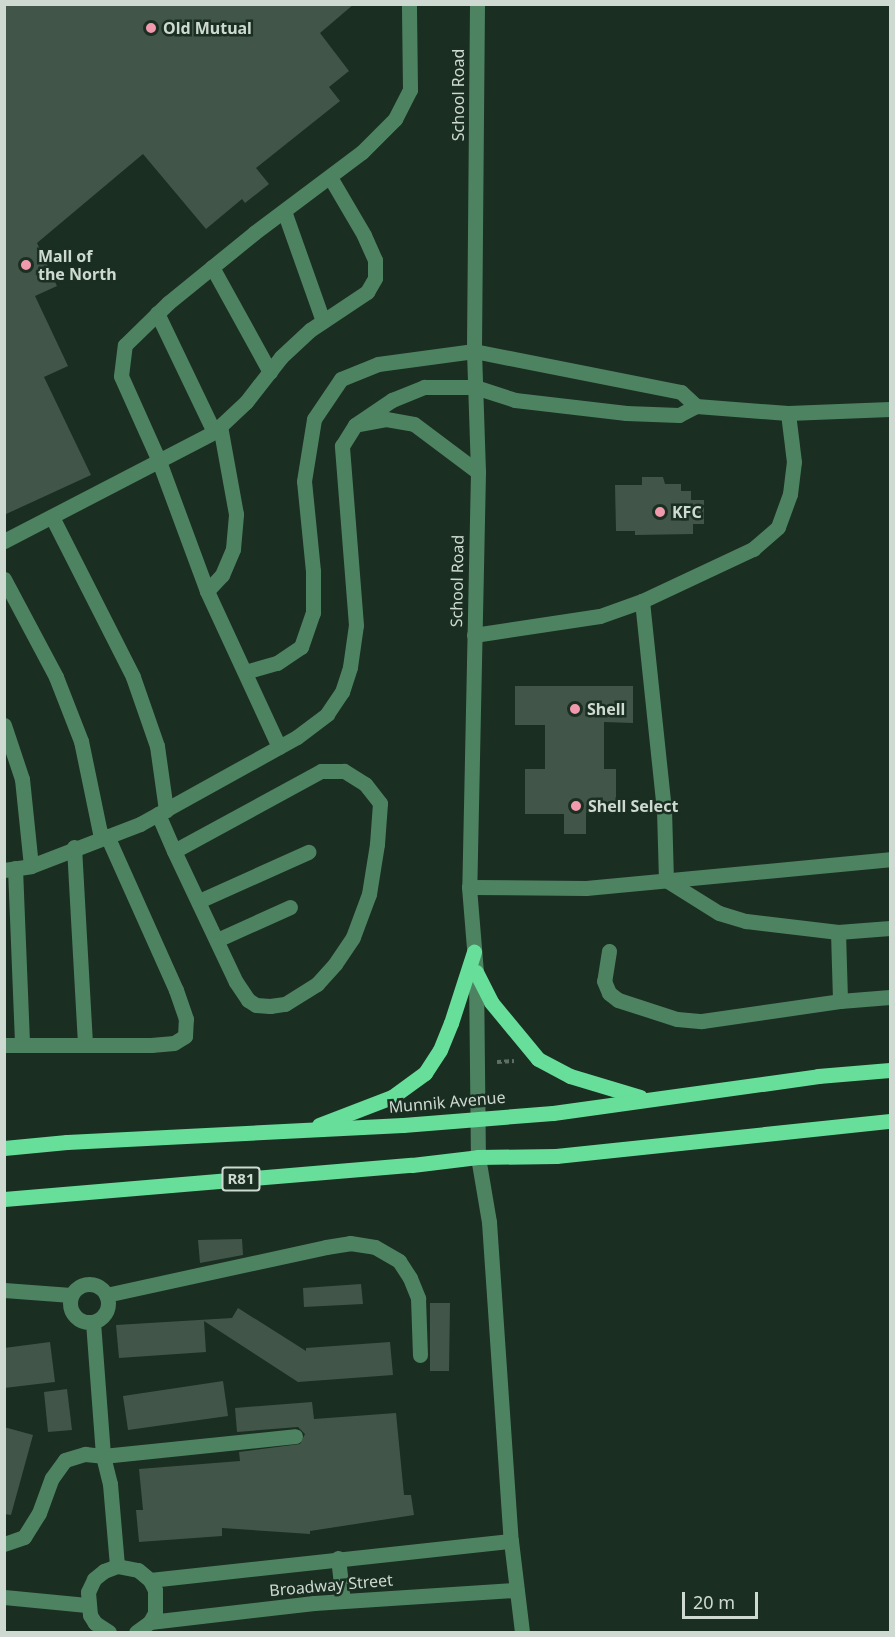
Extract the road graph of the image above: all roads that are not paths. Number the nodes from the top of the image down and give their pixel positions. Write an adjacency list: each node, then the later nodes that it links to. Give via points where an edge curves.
1 (409, 4): 3 (street, via 410,90 395,119)
2 (477, 4): 8 (street, School Road)
3 (330, 177): 4 (street); 7 (street, via 368,243 375,260 375,278 367,292)
4 (284, 211): 5 (street); 7 (street)
5 (212, 267): 6 (street); 9 (street)
6 (157, 313): 15 (street); 16 (street, via 125,345 121,376)
7 (323, 321): 9 (street, via 309,330)
8 (474, 351): 10 (street, School Road); 11 (street, via 681,392); 24 (street, via 378,364 341,379 314,419 304,481 313,613 300,647 277,663)
9 (270, 372): 15 (street)
10 (475, 387): 11 (street, via 515,400 626,413 679,415); 14 (street, via 424,387 392,400); 17 (street, School Road)
11 (696, 406): 13 (street)
12 (891, 410): 13 (street)
13 (788, 413): 22 (street, via 794,462 790,494 778,526 753,549)
14 (355, 425): 17 (street, via 386,419 414,424); 26 (street, via 342,446 356,625 350,666 342,692 327,714)
15 (217, 429): 16 (street); 21 (street, via 236,514 233,549 222,575)
16 (159, 461): 18 (street); 21 (street)
17 (478, 472): 23 (street, School Road)
18 (52, 517): 19 (street); 27 (street, via 134,677 157,746)
19 (4, 541)
20 (4, 579): 28 (street, via 56,678 81,741)
21 (207, 591): 24 (street)
22 (642, 601): 23 (street, via 600,616); 35 (street, via 663,798)
23 (474, 635): 36 (street, School Road)
24 (245, 672): 26 (street)
25 (4, 725): 33 (street, via 22,779)
26 (279, 747): 27 (street)
27 (162, 812): 28 (street); 30 (street)
28 (104, 837): 29 (street); 49 (street, via 186,1019 185,1036 174,1043)
29 (74, 847): 33 (street); 49 (street)
30 (174, 850): 37 (street); 41 (street, via 321,771 344,771 365,784 380,803 369,894 353,937 318,984 285,1004 256,1005 236,982)
31 (308, 852): 37 (street)
32 (891, 859): 35 (street)
33 (31, 866): 34 (street)
34 (10, 869): 48 (street)
35 (666, 880): 36 (street, via 586,888); 40 (street, via 719,913 746,921)
36 (469, 887): 43 (street, School Road)
37 (199, 900): 41 (street)
38 (290, 907): 41 (street)
39 (891, 928): 40 (street)
40 (838, 932): 46 (street)
41 (217, 940)
42 (609, 951): 46 (street, via 604,981 609,993 618,1000 677,1019 702,1021)
43 (474, 952): 44 (street, School Road); 54 (main road, via 451,1023 425,1073 392,1097)
44 (476, 972): 51 (main road, via 491,1002 538,1059 570,1076); 52 (street, School Road)
45 (891, 997): 46 (street)
46 (840, 1001)
47 (4, 1045): 48 (street)
48 (22, 1045): 49 (street)
49 (85, 1046)
50 (891, 1070): 51 (main road, Munnik Avenue)
51 (646, 1098): 52 (main road, Munnik Avenue, via 553,1113)
52 (477, 1117): 54 (main road, Munnik Avenue); 56 (street, School Road)
53 (891, 1121): 56 (main road, R81, via 556,1156)
54 (308, 1129): 55 (main road, Munnik Avenue)
55 (4, 1148)
56 (478, 1157): 57 (main road, R81); 65 (street, School Road, via 489,1222)
57 (4, 1199)
58 (4, 1290): 60 (street)
59 (106, 1294): 60 (street, via 92,1284 84,1284); 61 (street, via 106,1311); 62 (street, via 350,1243 375,1247 399,1261 411,1278 418,1298)
60 (71, 1295): 61 (street, via 71,1312)
61 (93, 1322): 64 (street)
62 (420, 1355)
63 (295, 1436): 64 (street)
64 (103, 1456): 66 (street, via 85,1454 65,1460 52,1478 39,1513 24,1537); 68 (street, via 110,1484)
65 (511, 1541): 67 (street, Broadway Street); 70 (street, School Road)
66 (4, 1544)
67 (338, 1558): 69 (street, Broadway Street); 72 (street)
68 (117, 1566): 69 (street, via 138,1570); 73 (street, via 94,1580)
69 (150, 1580): 74 (street, via 157,1601)
70 (517, 1590): 72 (street, Broadway Street); 77 (street, School Road)
71 (4, 1597): 73 (street)
72 (343, 1601): 74 (street, Broadway Street)
73 (87, 1605): 75 (street, via 95,1623)
74 (150, 1622): 76 (street)
75 (109, 1632)
76 (136, 1632)
77 (522, 1632)

